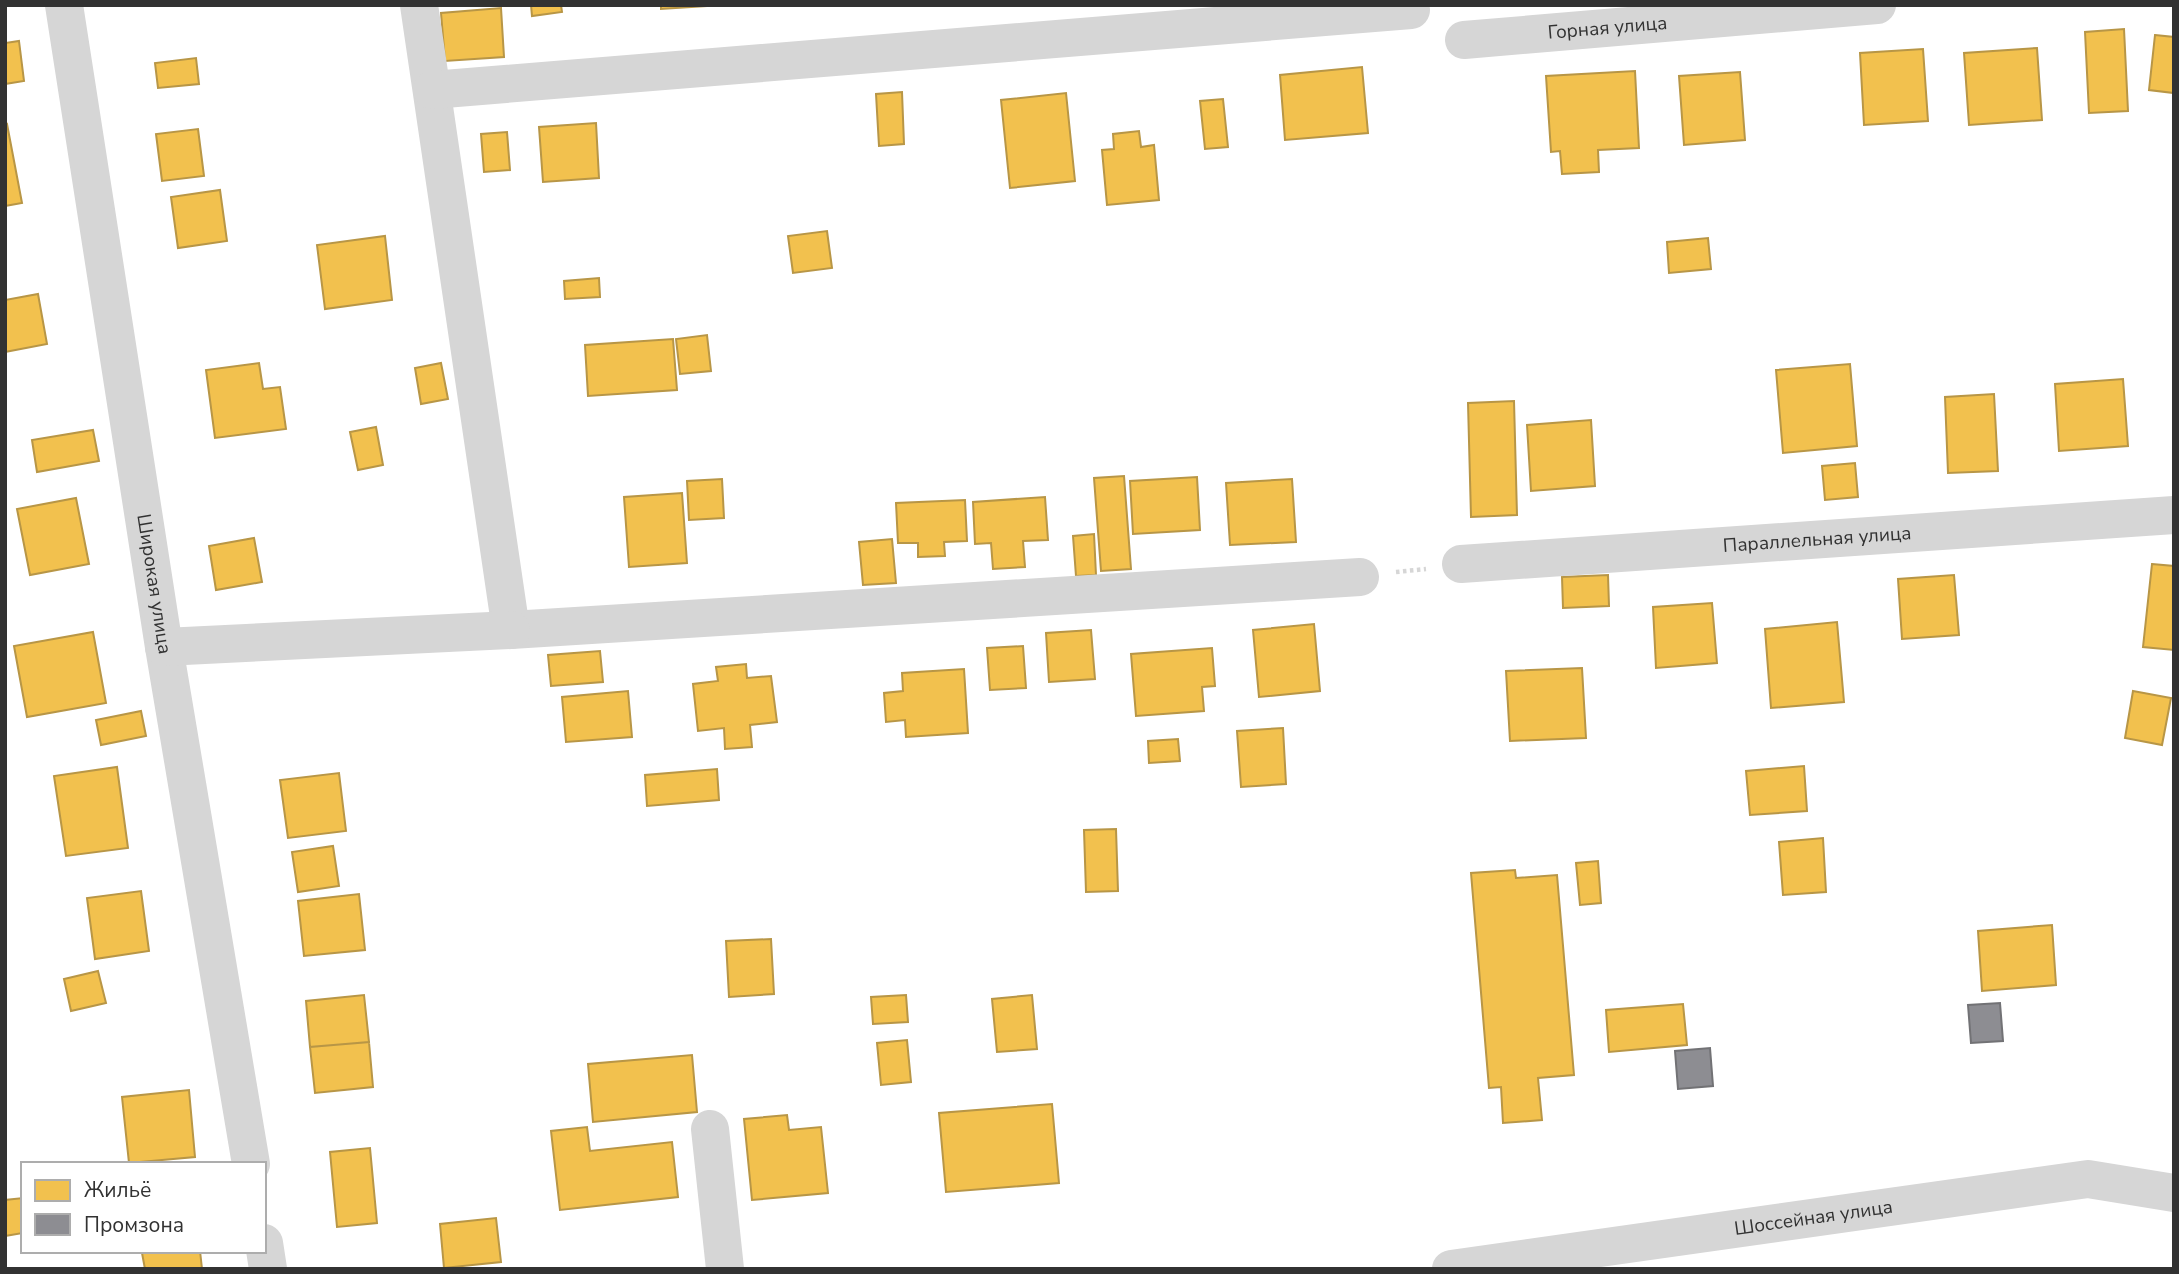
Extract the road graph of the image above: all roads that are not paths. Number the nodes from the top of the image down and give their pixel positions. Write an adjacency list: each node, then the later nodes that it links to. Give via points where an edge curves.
1 (64, 5): 11 (street, Широкая улица)
2 (419, 5): 6 (street)
3 (1877, 5): 5 (street, Горная улица)
4 (1411, 10): 6 (street)
5 (1464, 40)
6 (432, 90): 10 (street)
7 (2174, 515): 8 (street, Параллельная улица)
8 (1461, 564)
9 (1360, 577): 10 (street)
10 (511, 630): 11 (street)
11 (164, 647): 13 (street, Широкая улица)
12 (710, 1129): 15 (street)
13 (251, 1162)
14 (2174, 1194): 16 (street, Шоссейная улица, via 2088,1179)
15 (725, 1269)
16 (1451, 1269)

